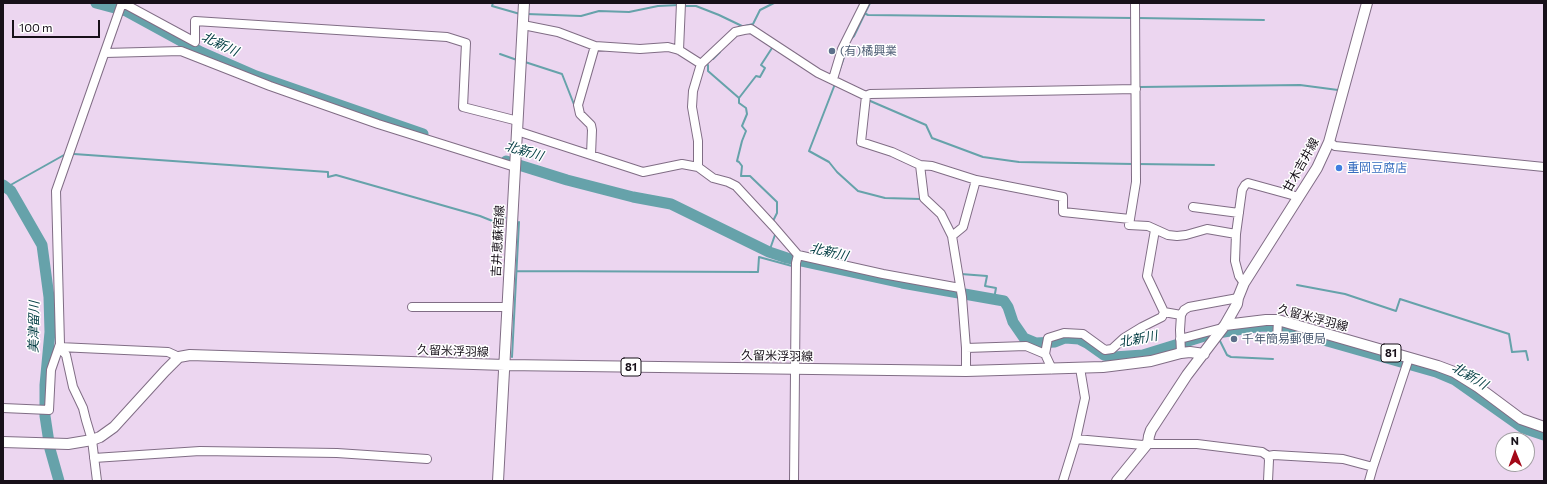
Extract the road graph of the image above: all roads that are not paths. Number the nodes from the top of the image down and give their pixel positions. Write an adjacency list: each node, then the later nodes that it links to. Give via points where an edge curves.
1 (123, 3): 9 (street); 14 (street, via 195,42 194,20 447,37 466,43 463,107)
2 (865, 3): 11 (street, via 842,49)
3 (1136, 3): 12 (street)
4 (1367, 3): 15 (main road, 甘木吉井線)
5 (681, 5): 8 (street)
6 (523, 14): 7 (street, via 558,32); 14 (main road, 吉井恵蘇宿線)
7 (596, 46): 8 (street, via 640,49 668,47); 16 (street, via 578,105 580,114 591,125)
8 (679, 50): 10 (street)
9 (105, 53): 17 (street, via 181,51 378,124); 39 (street, via 56,191)
10 (701, 64): 11 (street, via 735,32 747,30 818,73); 20 (street, via 692,107 698,141)
11 (835, 80): 13 (street)
12 (1136, 89): 13 (street, via 870,94); 25 (street, via 1136,182)
13 (866, 99): 18 (street, via 861,142)
14 (518, 126): 16 (street); 17 (main road, 吉井恵蘇宿線)
15 (1329, 142): 19 (street, via 1335,146); 22 (main road, 甘木吉井線)
16 (591, 155): 20 (street, via 643,172 682,164)
17 (515, 164): 34 (main road, 吉井恵蘇宿線)
18 (920, 165): 21 (street, via 932,166); 28 (street, via 924,198 941,214)
19 (1544, 167)
20 (698, 168): 29 (street, via 713,178 736,186 773,226)
21 (976, 180): 25 (street, via 1063,197 1063,212); 28 (street, via 963,227)
22 (1299, 197): 24 (street, via 1248,183 1242,190); 30 (main road, 甘木吉井線)
23 (1194, 207): 24 (street)
24 (1238, 213): 27 (street)
25 (1130, 219): 26 (street, via 1129,225 1148,226)
26 (1155, 230): 27 (street, via 1177,236 1207,229); 35 (street, via 1147,276)
27 (1236, 234): 30 (street, via 1235,261)
28 (954, 235): 31 (street)
29 (797, 258): 31 (street); 48 (street)
30 (1244, 283): 32 (main road, 甘木吉井線)
31 (961, 292): 41 (street)
32 (1238, 298): 36 (street, via 1189,307); 37 (main road, 甘木吉井線)
33 (412, 307): 34 (street)
34 (507, 307): 46 (main road, 吉井恵蘇宿線)
35 (1164, 312): 36 (street); 40 (street, via 1162,317 1124,338 1112,349 1105,350 1083,334 1064,333 1048,338)
36 (1181, 315): 38 (street)
37 (1220, 332): 38 (street); 43 (main road); 45 (main road, 久留米浮羽線 / 81, via 1266,320 1277,329)
38 (1180, 339): 42 (street)
39 (59, 347): 44 (street, via 168,352); 51 (street, via 51,370 49,410); 53 (street, via 66,355 72,383 83,408)
40 (1046, 347): 41 (street); 49 (street)
41 (966, 348): 50 (street)
42 (1181, 351): 43 (main road, 久留米浮羽線 / 81); 47 (main road, 久留米浮羽線 / 81, via 1151,361)
43 (1204, 354): 56 (main road, via 1151,430)
44 (179, 357): 46 (main road, 久留米浮羽線 / 81, via 190,355); 53 (main road, via 114,427)
45 (1408, 362): 52 (main road, 久留米浮羽線 / 81, via 1454,372 1521,419); 60 (street)
46 (504, 365): 48 (main road, 久留米浮羽線 / 81); 62 (main road, 吉井恵蘇宿線)
47 (1080, 368): 49 (main road, 久留米浮羽線 / 81); 54 (street, via 1085,398)
48 (795, 369): 50 (main road, 久留米浮羽線 / 81); 63 (street)
49 (1052, 369): 50 (main road, 久留米浮羽線 / 81)
50 (966, 371)
51 (3, 408)
52 (1544, 427)
53 (92, 440): 55 (main road, via 68,444); 58 (street)
54 (1076, 440): 56 (street, via 1143,445); 64 (street)
55 (3, 442)
56 (1148, 443): 57 (street, via 1197,444 1262,452); 65 (main road)
57 (1268, 456): 60 (street, via 1343,459); 66 (street)
58 (94, 458): 59 (street, via 200,452 336,453); 61 (street)
59 (427, 459)
60 (1373, 467): 67 (street)
61 (97, 481)
62 (498, 481)
63 (794, 481)
64 (1063, 481)
65 (1117, 481)
66 (1268, 481)
67 (1369, 481)

